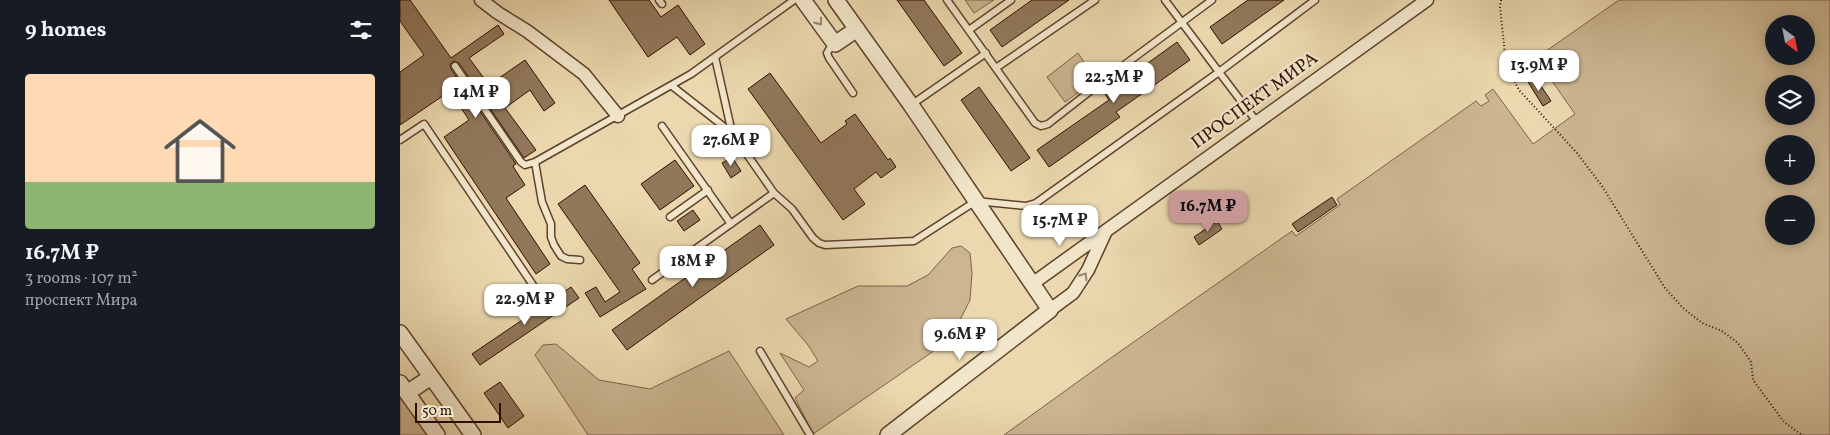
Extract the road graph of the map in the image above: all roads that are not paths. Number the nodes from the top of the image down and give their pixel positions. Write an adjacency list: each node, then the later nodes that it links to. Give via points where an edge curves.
1 (481, 0): 24 (street, via 584,74)
2 (794, 0): 17 (lane)
3 (803, 0): 15 (street, one-way to 15)
4 (836, 0): 13 (street)
5 (947, 0): 14 (lane)
6 (1011, 0): 14 (lane)
7 (1095, 0): 19 (lane)
8 (1164, 0): 12 (lane)
9 (1212, 0): 12 (lane)
10 (1315, 0): 20 (lane)
11 (1427, 0): 25 (street, ПРОСПЕКТ МИРА)
12 (1181, 22): 19 (lane, via 1048,124 1041,126 1035,123); 20 (lane)
13 (857, 29): 15 (street); 23 (street)
14 (968, 30): 16 (lane)
15 (835, 44): 22 (lane, via 827,53)
16 (986, 54): 19 (lane); 23 (lane)
17 (715, 58): 21 (lane); 27 (lane)
18 (455, 66): 29 (lane, via 522,162 525,165)
19 (996, 68)
20 (1219, 72): 25 (lane); 32 (lane, via 1036,203 1021,206)
21 (672, 86): 24 (lane); 27 (lane)
22 (853, 93)
23 (911, 106): 32 (street)
24 (618, 116): 29 (lane)
25 (1257, 122): 35 (street, ПРОСПЕКТ МИРА)
26 (662, 126): 30 (lane)
27 (732, 133): 31 (lane)
28 (400, 140): 39 (lane, via 424,124)
29 (535, 162): 36 (lane, via 554,245 567,259)
30 (708, 190): 33 (lane); 34 (lane)
31 (774, 193): 32 (lane, via 792,209 813,238 825,246 914,241); 34 (lane)
32 (976, 201): 38 (street)
33 (670, 217)
34 (731, 224): 37 (lane)
35 (1105, 233): 38 (street, ПРОСПЕКТ МИРА); 40 (street, ПРОСПЕКТ МИРА, one-way to 35, via 1073,293)
36 (580, 260)
37 (652, 280)
38 (1032, 284): 40 (street)
39 (541, 296)
40 (1050, 310): 48 (street, ПРОСПЕКТ МИРА)
41 (400, 333): 43 (street)
42 (760, 351): 47 (lane)
43 (431, 377): 44 (street); 46 (street)
44 (404, 388): 45 (street)
45 (437, 435)
46 (473, 435)
47 (810, 435)
48 (888, 435)

